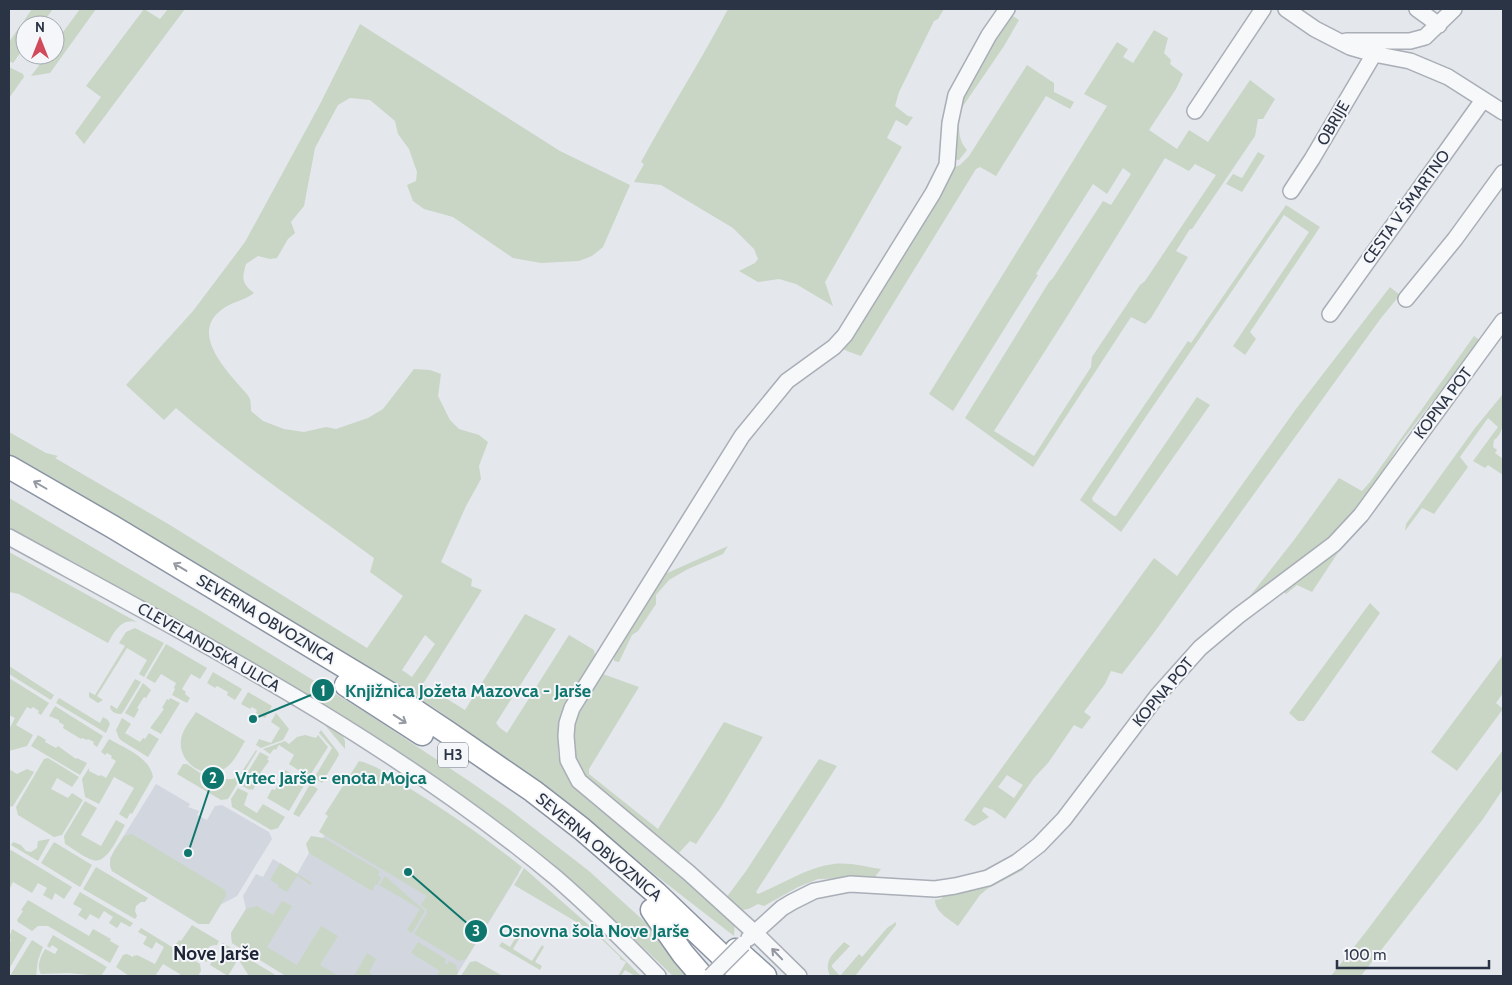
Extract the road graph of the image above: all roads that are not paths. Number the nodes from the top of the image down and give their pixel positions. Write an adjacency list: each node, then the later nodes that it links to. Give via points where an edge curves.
1 (1007, 9): 22 (street, via 956,95 946,165 933,193 845,335 788,381 742,436 572,708 567,724 568,760 579,781)
2 (1263, 9): 10 (street)
3 (1417, 9): 6 (street)
4 (1454, 9): 6 (street)
5 (1292, 11): 7 (street)
6 (1439, 25): 7 (street, via 1425,37 1410,41)
7 (1340, 41): 8 (street)
8 (1374, 54): 9 (street, via 1410,61 1448,77); 13 (street, OBRIJE)
9 (1483, 100): 11 (street); 15 (street, CESTA V ŠMARTNO)
10 (1195, 111)
11 (1503, 112)
12 (1503, 173): 14 (street)
13 (1291, 191)
14 (1406, 299)
15 (1330, 314)
16 (1503, 321): 22 (street, KOPNA POT, via 1361,515 1334,544 1200,648 1158,694 1064,819 1039,845 988,878 954,886 922,889 850,884 814,891 782,908)
17 (9, 467): 21 (highway, SEVERNA OBVOZNICA / H3, one-way to 17, via 582,829 440,727 387,692)
18 (9, 485): 20 (highway, SEVERNA OBVOZNICA / H3, one-way to 20, via 442,746 591,855)
19 (9, 537): 23 (street, CLEVELANDSKA ULICA, via 239,663 441,790 557,879)
20 (652, 910): 24 (highway); 26 (highway, SEVERNA OBVOZNICA / H3)
21 (684, 918): 27 (highway, SEVERNA OBVOZNICA / H3); 28 (highway, via 731,946)
22 (756, 932): 25 (street, KOPNA POT, bridge); 29 (street, one-way to 22)
23 (658, 976)
24 (702, 976)
25 (711, 976)
26 (722, 976)
27 (743, 976)
28 (765, 976)
29 (799, 976)

